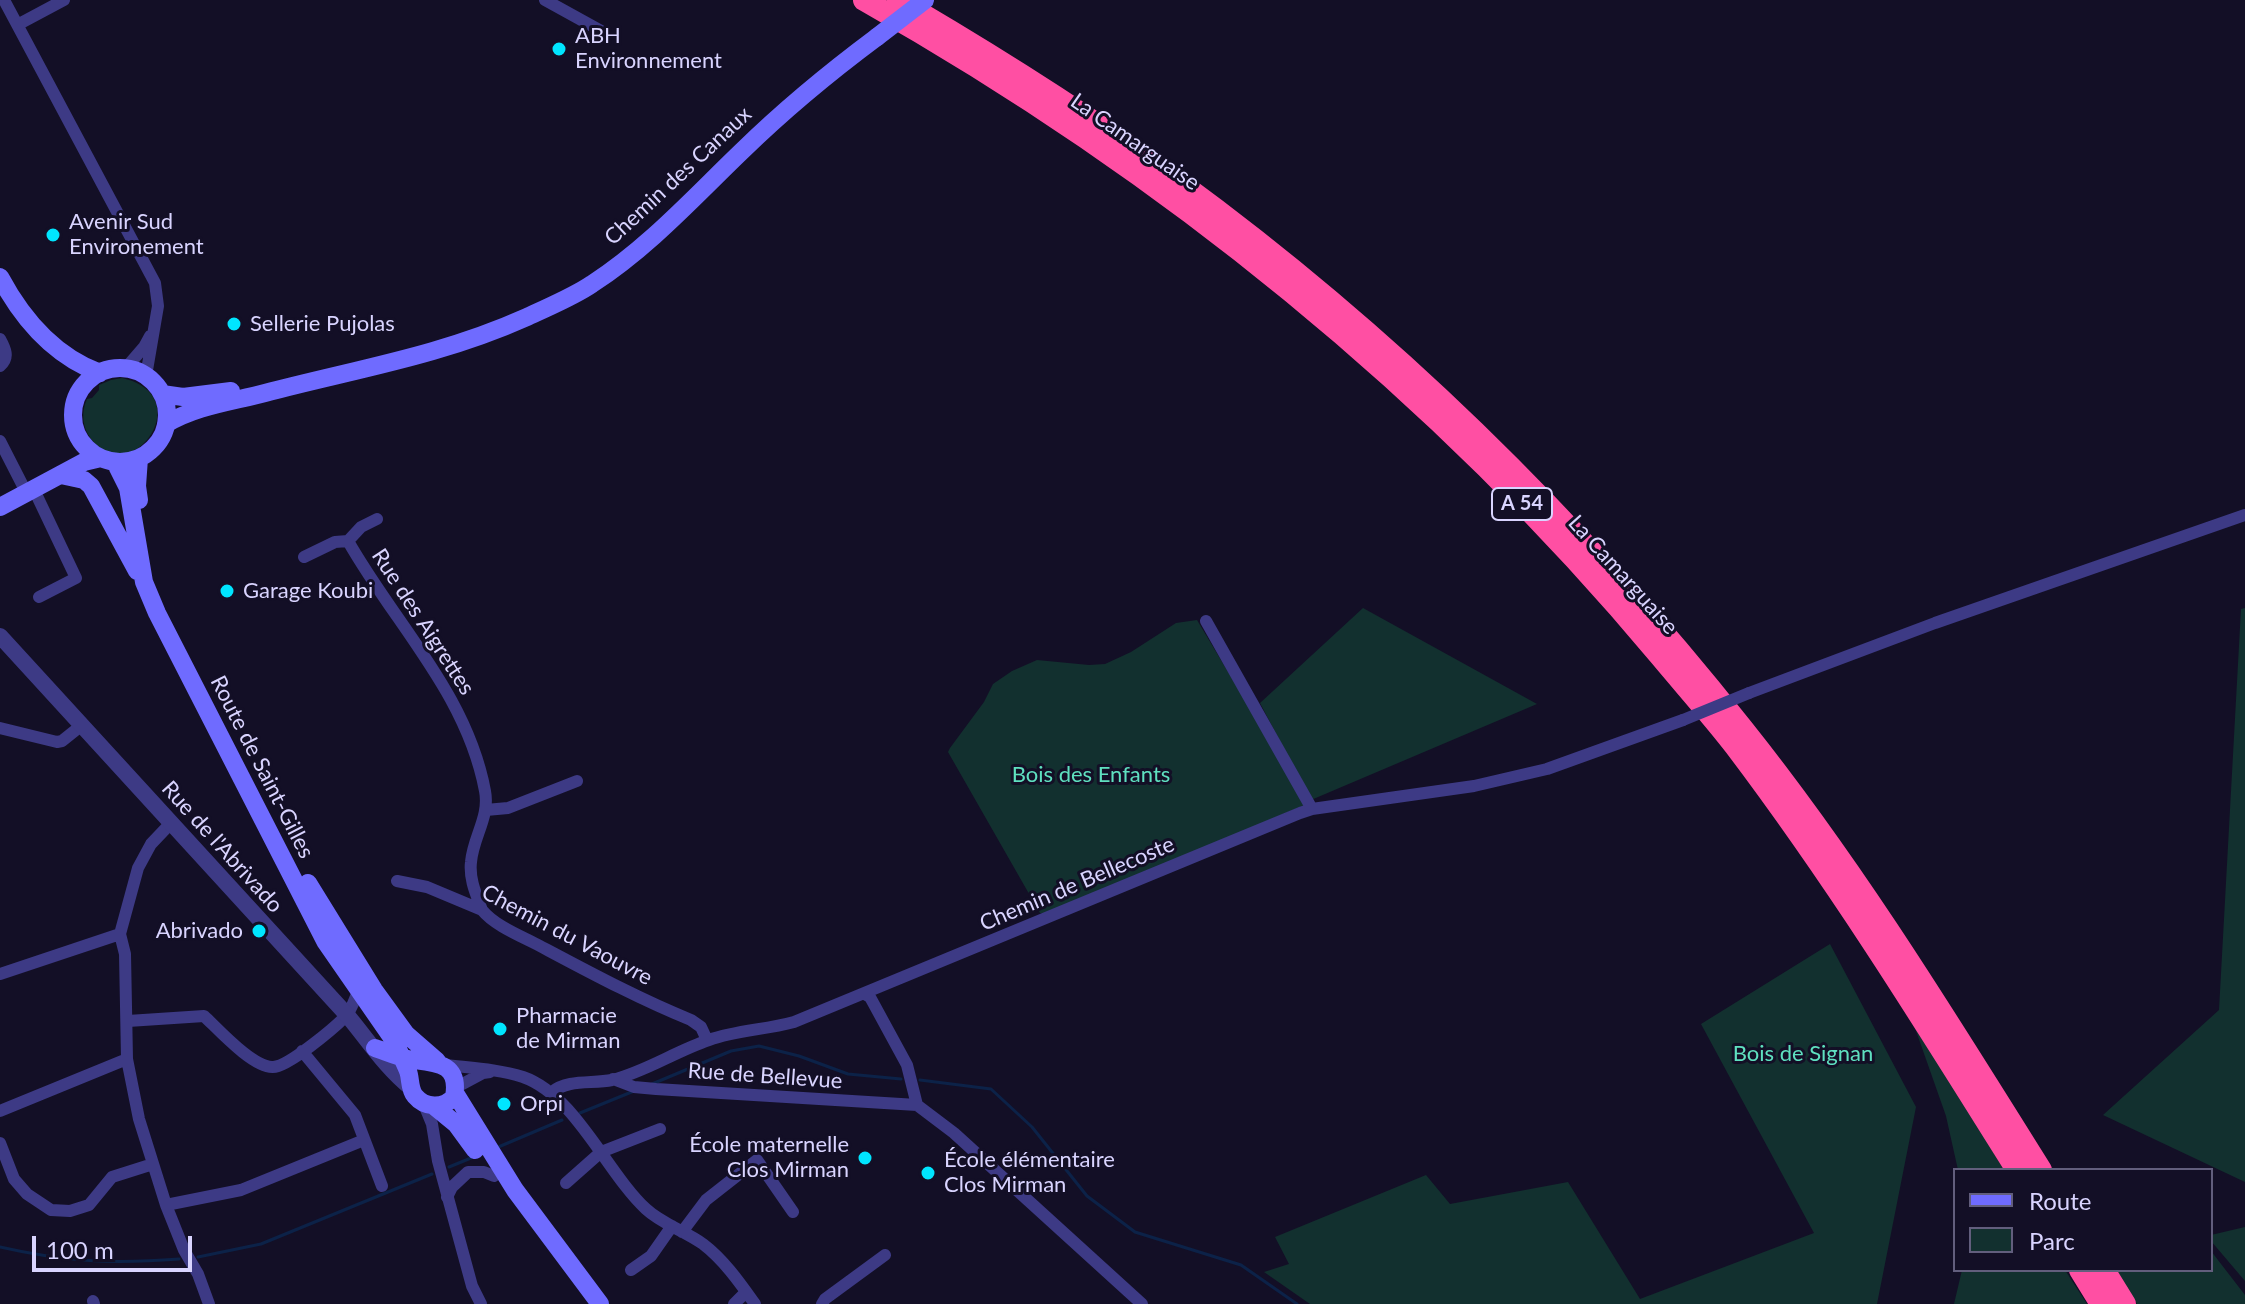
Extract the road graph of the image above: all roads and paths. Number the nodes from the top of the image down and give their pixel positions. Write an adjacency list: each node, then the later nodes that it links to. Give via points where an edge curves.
1 (4, 0): 7 (street)
2 (64, 0): 7 (street)
3 (545, 0): 8 (street)
4 (864, 0): 42 (highway, La Camarguaise / A 54, via 1032,101 1146,180 1282,283 1390,376 1605,591 1732,742)
5 (898, 0): 48 (highway, La Camarguaise / A 54, via 1040,86 1180,182 1315,289 1465,423 1614,576 1744,730)
6 (925, 0): 17 (main road, Chemin des Canaux, bridge, via 771,124 652,239 591,285 462,344)
7 (19, 24): 11 (street, via 155,283)
8 (603, 32)
9 (0, 277): 15 (main road, via 48,342)
10 (0, 304): 18 (main road, via 69,373)
11 (156, 326): 14 (street); 16 (street)
12 (0, 339): 13 (street, via 6,350)
13 (0, 366)
14 (125, 369): 15 (main road); 16 (main road)
15 (100, 373): 18 (main road)
16 (146, 376): 19 (main road)
17 (301, 383): 19 (main road, Chemin des Canaux, via 183,397); 20 (main road, Chemin des Canaux, via 181,415)
18 (79, 392): 21 (main road, via 74,405)
19 (162, 394): 20 (main road)
20 (166, 424): 23 (main road, via 152,450)
21 (76, 433): 24 (main road, via 88,450); 25 (main road)
22 (0, 441): 26 (street, via 24,488)
23 (139, 458): 24 (main road); 58 (main road, Route de Saint-Gilles, via 137,486 151,565 187,645 316,899 406,1034)
24 (108, 460): 25 (main road, via 84,462); 32 (main road, Route de Saint-Gilles, via 128,488)
25 (57, 477): 26 (main road); 32 (main road, via 84,480 91,486)
26 (33, 494): 27 (main road); 33 (street, via 76,578)
27 (0, 507)
28 (2245, 515): 39 (street, Chemin de Bellecoste, bridge, via 1935,623 1547,769)
29 (377, 519): 30 (street)
30 (348, 541): 31 (street, Rue des Aigrettes); 40 (street, Rue des Aigrettes, via 453,701 475,752)
31 (304, 557)
32 (144, 582): 49 (main road, Route de Saint-Gilles, via 284,864 325,941)
33 (39, 597)
34 (1206, 621): 39 (street)
35 (0, 636): 36 (street, Rue de l'Abrivado)
36 (82, 725): 37 (street, via 57,742); 41 (street, Rue de l'Abrivado)
37 (0, 728)
38 (577, 781): 40 (street, via 508,808)
39 (1312, 809): 50 (street, Chemin de Bellecoste)
40 (486, 810): 44 (street, Rue des Aigrettes, via 471,862)
41 (170, 824): 45 (street, via 138,868); 51 (street, Rue de l'Abrivado)
42 (1810, 848): 46 (highway); 72 (highway, La Camarguaise / A 54)
43 (397, 881): 44 (street, Chemin du Vaouvre, via 427,887)
44 (482, 910): 53 (street, Chemin du Vaouvre, via 609,983 691,1020)
45 (120, 934): 47 (street); 52 (street)
46 (1863, 938)
47 (0, 974)
48 (1923, 983): 73 (highway, La Camarguaise / A 54); 74 (highway)
49 (359, 989): 51 (street); 56 (main road, Route de Saint-Gilles)
50 (865, 994): 53 (street, Chemin de Bellecoste, via 782,1026); 64 (street, via 907,1065)
51 (347, 1015): 54 (street, Rue de l'Abrivado); 55 (street)
52 (128, 1021): 55 (street, via 204,1016 259,1064 273,1067); 57 (street)
53 (707, 1040): 60 (street, Chemin de Bellecoste)
54 (375, 1048): 56 (main road); 63 (street, Rue de l'Abrivado, via 383,1063)
55 (302, 1051): 67 (street, via 347,1103)
56 (401, 1057): 58 (main road); 63 (main road, Route de Saint-Gilles)
57 (127, 1059): 65 (street); 71 (street)
58 (437, 1062): 59 (street); 62 (main road, via 452,1075); 63 (main road)
59 (497, 1071): 61 (street); 62 (street, via 483,1073)
60 (613, 1079): 61 (street, Chemin de Bellecoste, via 560,1086); 64 (street, Rue de Bellevue, via 656,1089)
61 (552, 1092): 70 (street)
62 (454, 1093): 63 (main road, via 443,1105); 90 (main road, via 515,1190)
63 (425, 1098): 69 (street); 69 (street); 75 (main road, Route de Saint-Gilles, via 456,1124)
64 (917, 1105): 94 (street)
65 (0, 1111)
66 (660, 1129): 70 (street)
67 (364, 1140): 77 (street); 79 (street, via 241,1190)
68 (0, 1143): 71 (street, via 14,1179 51,1210 89,1205 112,1177)
69 (437, 1148): 78 (street)
70 (601, 1152): 76 (street); 81 (street, via 632,1196)
71 (153, 1164): 79 (street)
72 (2016, 1168)
73 (2040, 1168)
74 (2053, 1168)
75 (494, 1176): 78 (street, via 468,1172); 89 (main road, Route de Saint-Gilles)
76 (566, 1183)
77 (382, 1186)
78 (447, 1197): 88 (street)
79 (166, 1205): 87 (street)
80 (793, 1212): 81 (street, via 757,1160)
81 (677, 1229): 83 (street); 86 (street, via 703,1244)
82 (885, 1255): 93 (street)
83 (631, 1270)
84 (2081, 1272): 95 (highway)
85 (2105, 1272): 96 (highway)
86 (746, 1292): 91 (street); 92 (street)
87 (209, 1304)
88 (481, 1304)
89 (589, 1304)
90 (600, 1304)
91 (734, 1304)
92 (755, 1304)
93 (822, 1304)
94 (1142, 1304)
95 (2101, 1304)
96 (2125, 1304)

